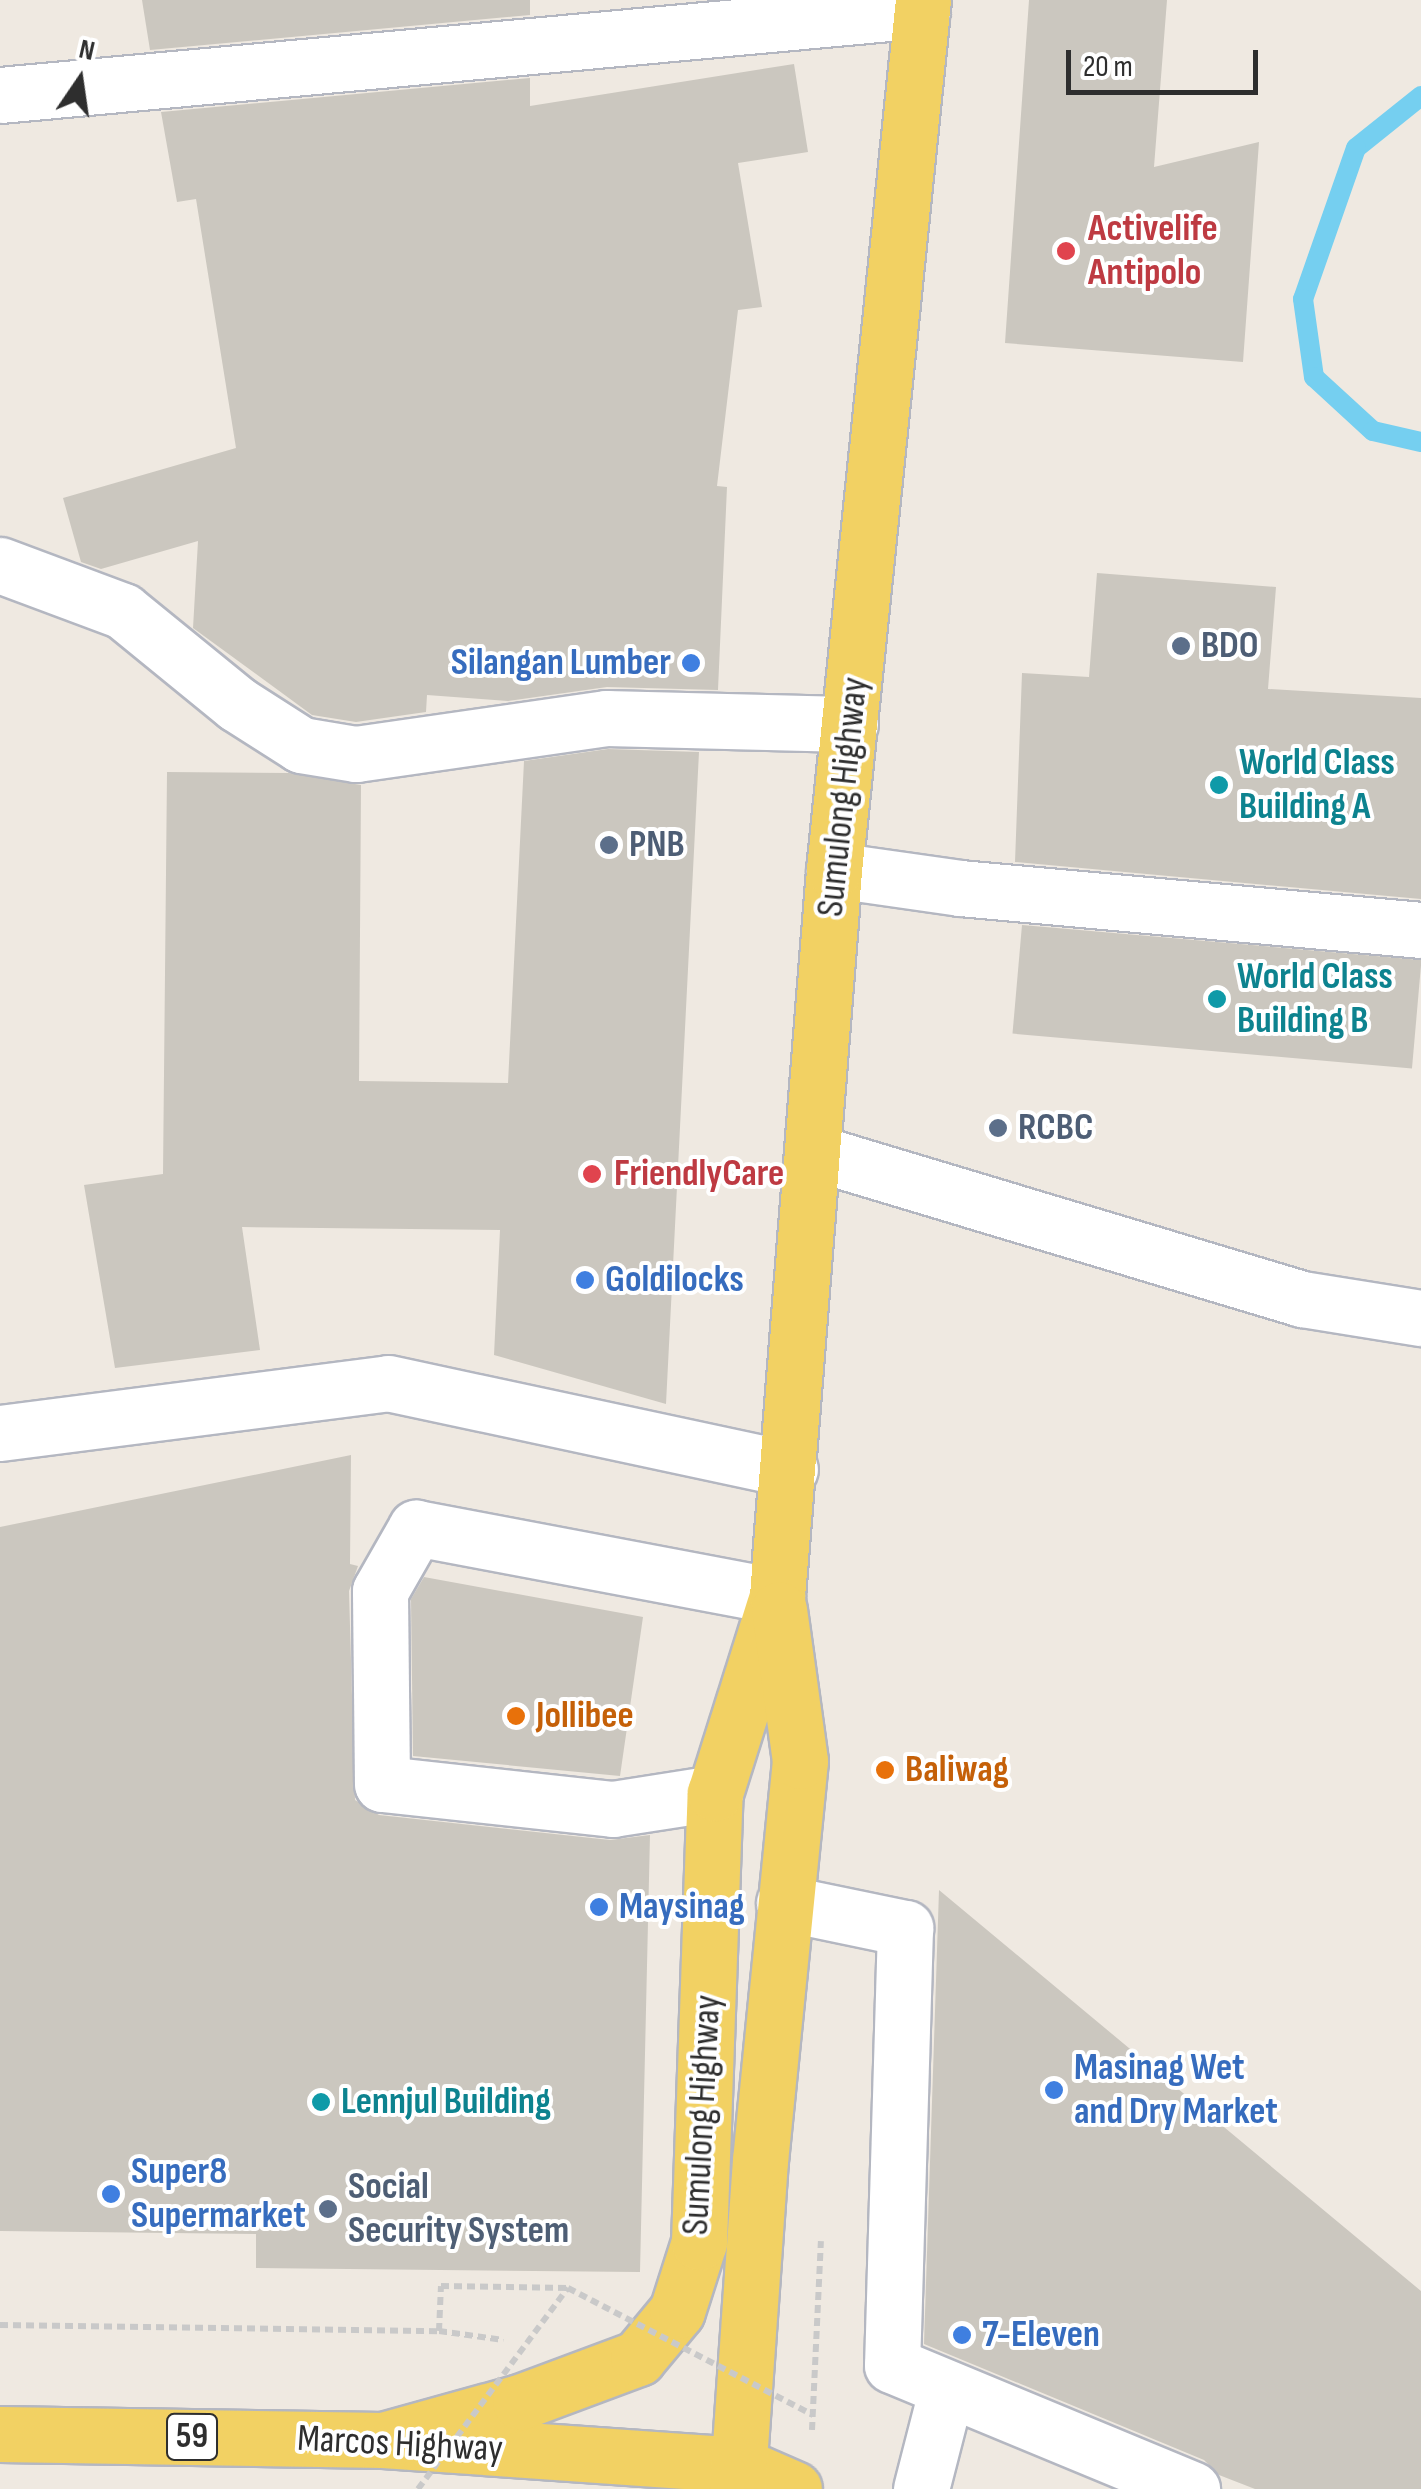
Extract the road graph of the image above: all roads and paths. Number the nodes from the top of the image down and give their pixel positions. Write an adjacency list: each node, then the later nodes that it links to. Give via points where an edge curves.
1 (922, 5): 2 (street); 4 (main road, Sumulong Highway)
2 (0, 94)
3 (0, 565): 4 (street, via 123,612 237,704 301,744 356,754 606,718)
4 (850, 724): 5 (main road, Sumulong Highway)
5 (834, 870): 6 (street, via 960,888); 7 (main road, Sumulong Highway)
6 (1421, 930)
7 (813, 1152): 8 (street, via 1302,1299); 10 (main road, Sumulong Highway)
8 (1421, 1318)
9 (0, 1433): 10 (street, via 388,1382)
10 (790, 1469): 11 (main road, Sumulong Highway)
11 (778, 1596): 12 (main road, Sumulong Highway); 12 (street, via 416,1528 380,1591 382,1784 613,1809); 13 (main road, Sumulong Highway, via 800,1761)
12 (715, 1793): 21 (main road, Sumulong Highway, via 699,2242 678,2312 638,2358 520,2402)
13 (784, 1904): 19 (street, via 905,1928 892,2365); 22 (main road, Sumulong Highway)
14 (820, 2242): 15 (path, bridge, via 814,2415)
15 (564, 2288): 17 (path, via 441,2286); 23 (path, bridge)
16 (0, 2325): 17 (path)
17 (439, 2331): 18 (path)
18 (548, 2346)
19 (947, 2388): 25 (street); 26 (street)
20 (0, 2434): 21 (main road, Marcos Highway / 59)
21 (383, 2440): 22 (main road, Marcos Highway / 59)
22 (738, 2477): 24 (main road, Marcos Highway)
23 (418, 2489)
24 (794, 2489)
25 (922, 2489)
26 (1192, 2489)

